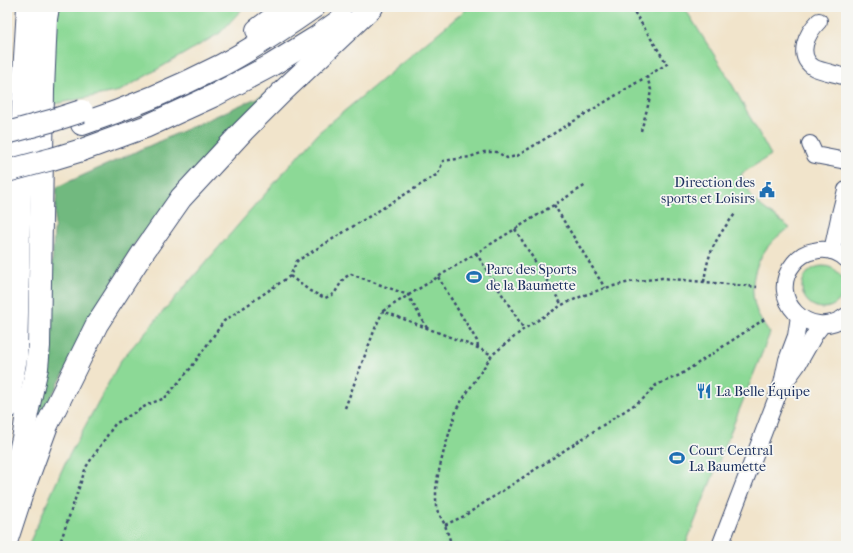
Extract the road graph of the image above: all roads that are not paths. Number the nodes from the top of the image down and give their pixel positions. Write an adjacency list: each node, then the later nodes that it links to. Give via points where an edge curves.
1 (28, 7): 21 (highway, via 16,357)
2 (48, 7): 22 (highway, via 43,90 37,361 24,434)
3 (285, 7): 9 (highway, via 246,39)
4 (314, 7): 9 (highway, via 222,65 167,92)
5 (358, 7): 14 (highway, bridge, via 317,37 270,66 215,95 145,127 82,150)
6 (372, 7): 23 (highway, via 243,131 181,198 144,251 97,324 47,424)
7 (819, 21): 8 (street, via 805,42 806,60 818,70)
8 (846, 77)
9 (82, 118): 10 (highway, bridge, via 54,120); 12 (highway, via 29,141)
10 (7, 133)
11 (810, 144): 13 (street, via 815,155)
12 (7, 146)
13 (846, 161)
14 (7, 171)
15 (846, 190): 16 (street, via 839,218)
16 (839, 255): 17 (street, via 819,250 806,253 788,271 785,293 789,305)
17 (799, 316): 19 (street); 20 (street)
18 (845, 318): 19 (street)
19 (822, 325): 20 (street, via 798,364)
20 (782, 384): 24 (street)
21 (7, 408)
22 (7, 504)
23 (7, 539)
24 (720, 546)

